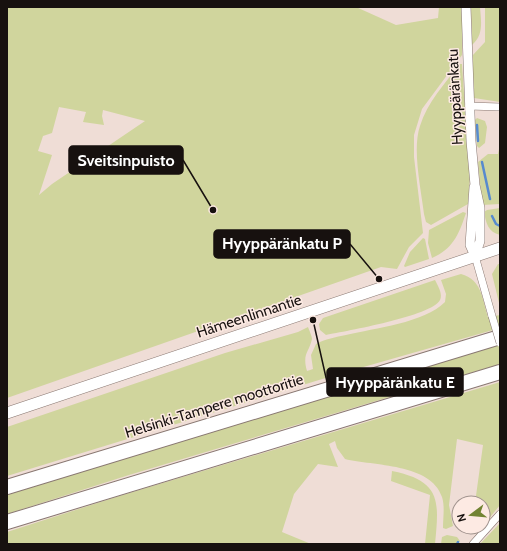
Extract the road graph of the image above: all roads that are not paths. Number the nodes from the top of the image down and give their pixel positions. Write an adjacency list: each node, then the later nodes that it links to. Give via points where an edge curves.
1 (466, 7): 2 (street, Hyyppäränkatu)
2 (469, 106): 3 (street); 5 (street, Hyyppäränkatu, via 475,185 480,208 480,241)
3 (500, 107)
4 (500, 248): 5 (main road, Hämeenlinnantie)
5 (475, 256): 7 (street, bridge); 9 (main road, Hämeenlinnantie)
6 (500, 337): 10 (highway, Helsinki-Tampere moottoritie)
7 (500, 343)
8 (500, 372): 12 (highway)
9 (7, 413)
10 (7, 487)
11 (500, 514): 13 (street)
12 (7, 522)
13 (473, 544)

